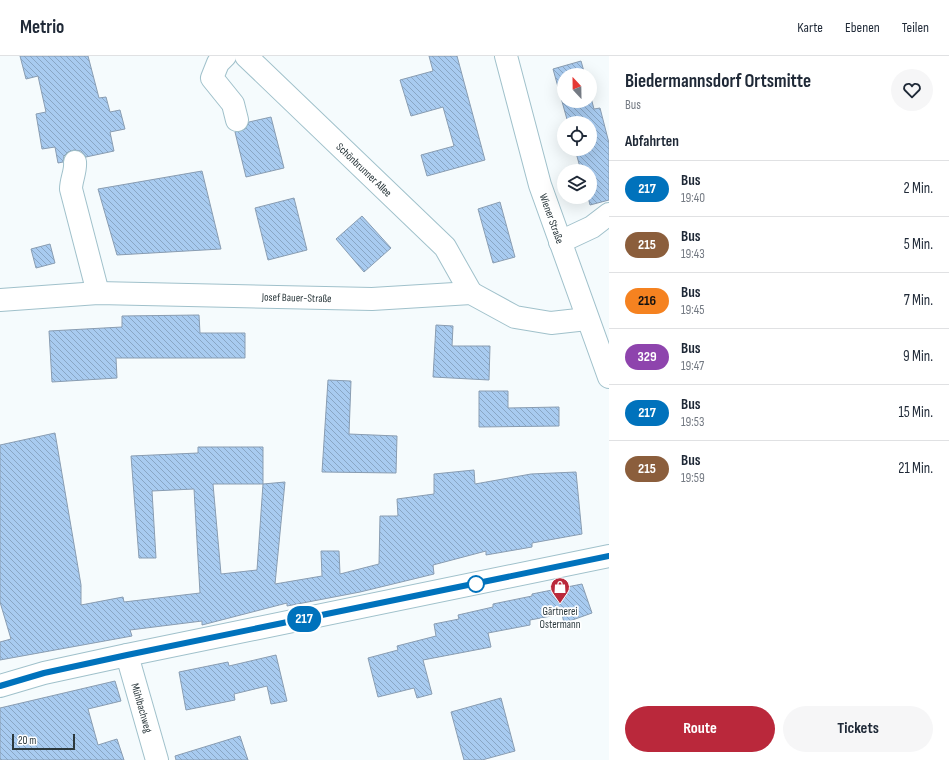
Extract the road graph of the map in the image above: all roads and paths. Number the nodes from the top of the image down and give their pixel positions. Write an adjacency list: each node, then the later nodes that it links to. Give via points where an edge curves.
1 (225, 56): 4 (street, via 218,63 212,78 233,104)
2 (246, 56): 9 (street, Schönbrunner Allee, via 445,247)
3 (506, 56): 7 (street, Wiener Straße, via 540,185)
4 (237, 120)
5 (75, 162): 8 (street, via 71,189)
6 (609, 214): 7 (street, via 592,227)
7 (560, 242): 11 (street, Wiener Straße)
8 (98, 293): 9 (street, Josef Bauer-Straße, via 372,299); 10 (street, Josef Bauer-Straße)
9 (471, 293): 11 (street, via 515,317 551,322)
10 (0, 300)
11 (587, 319): 12 (street, Wiener Straße)
12 (609, 377)
13 (609, 556): 14 (street)
14 (127, 655): 15 (street, via 44,673); 16 (street, Mühlbachweg)
15 (0, 686)
16 (157, 760)

